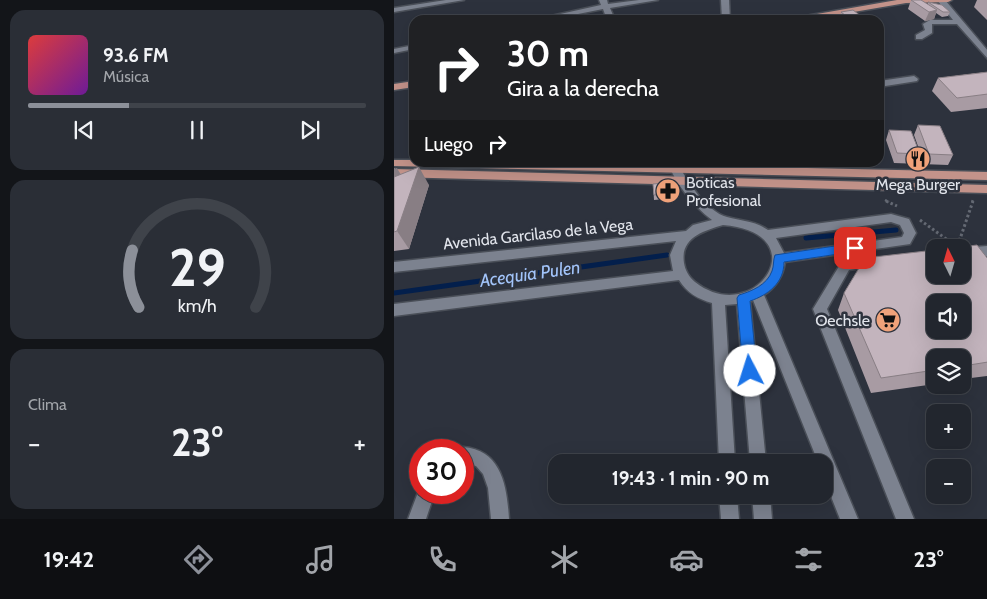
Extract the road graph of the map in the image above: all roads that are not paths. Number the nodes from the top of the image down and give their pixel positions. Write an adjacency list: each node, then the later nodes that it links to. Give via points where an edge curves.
1 (460, 0): 7 (street)
2 (654, 0): 6 (street)
3 (725, 0): 9 (street)
4 (944, 0): 5 (main road); 11 (street)
5 (906, 1): 10 (main road)
6 (604, 4): 8 (street)
7 (394, 10)
8 (558, 15)
9 (726, 15)
10 (823, 15)
11 (957, 22): 12 (street, via 930,22 929,31); 15 (street)
12 (919, 37)
13 (409, 48): 14 (street)
14 (394, 52)
15 (987, 57)
16 (914, 79): 17 (street)
17 (884, 83)
18 (409, 85): 19 (main road)
19 (394, 88)
20 (394, 162): 21 (main road)
21 (409, 162)
22 (674, 167): 27 (street)
23 (704, 167): 26 (main road)
24 (394, 173): 25 (main road)
25 (409, 173): 27 (main road); 28 (street)
26 (987, 176)
27 (682, 181): 29 (main road); 30 (street, via 703,208); 31 (street)
28 (399, 185)
29 (987, 189)
30 (723, 221): 31 (street); 33 (street, via 738,222)
31 (701, 226): 32 (street)
32 (686, 235): 38 (street, Avenida Garcilaso de la Vega); 39 (street, via 676,254)
33 (766, 235): 36 (street); 36 (street, via 891,218 904,222 910,234 906,241)
34 (987, 251): 35 (street)
35 (972, 252)
36 (779, 258): 40 (street, via 775,278 767,287)
37 (890, 260): 54 (street, via 845,266 820,309)
38 (394, 267)
39 (680, 275): 41 (street, via 689,286); 42 (street)
40 (750, 296): 41 (street); 44 (street); 53 (street)
41 (718, 299): 43 (street)
42 (394, 310)
43 (727, 454)
44 (758, 454)
45 (474, 455): 50 (street, via 485,462 489,470 498,495)
46 (423, 504): 49 (street)
47 (729, 504): 51 (street)
48 (762, 504): 52 (street)
49 (417, 519)
50 (500, 519)
51 (730, 519)
52 (763, 519)
53 (849, 519)
54 (905, 519)

